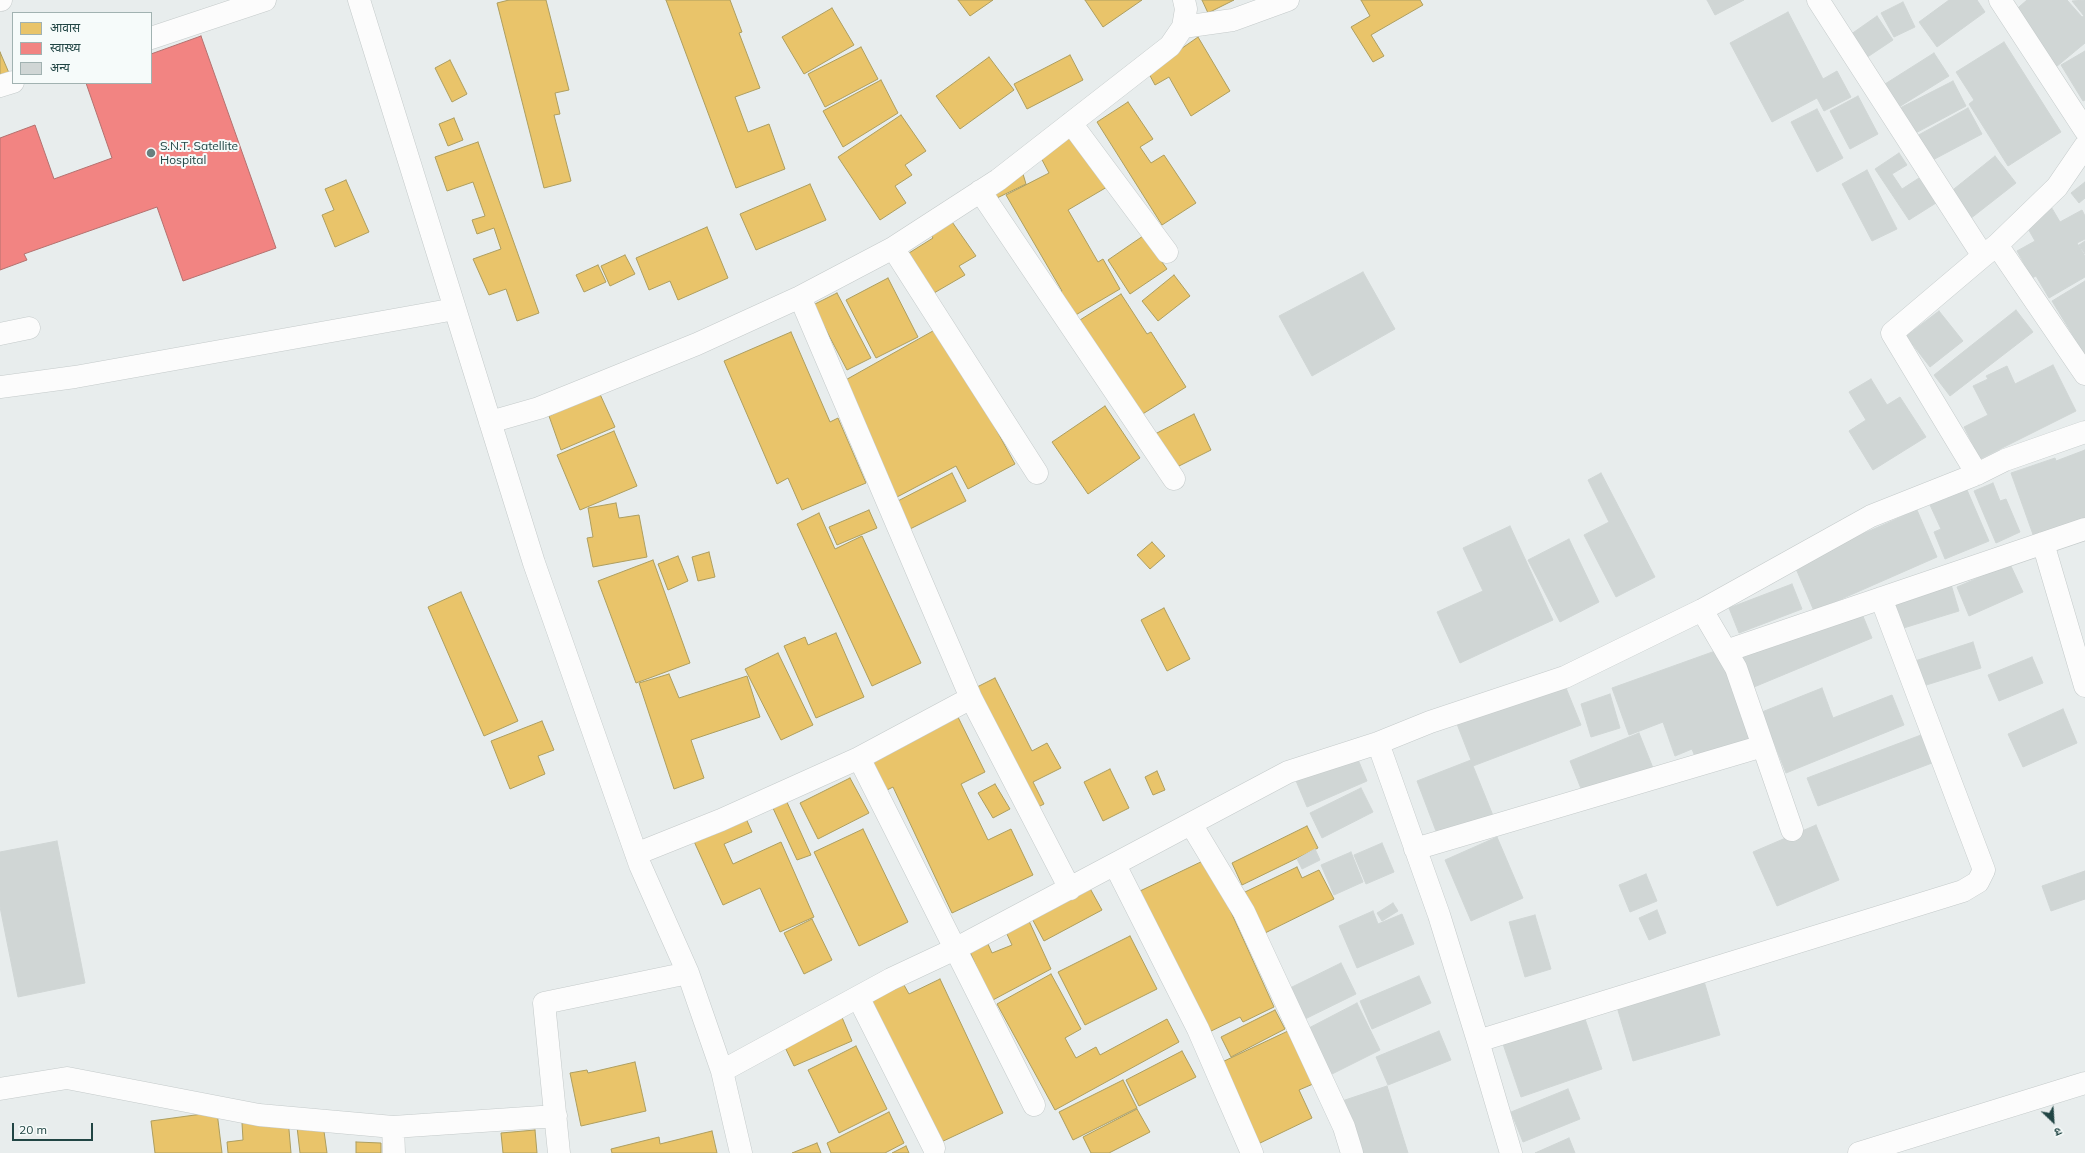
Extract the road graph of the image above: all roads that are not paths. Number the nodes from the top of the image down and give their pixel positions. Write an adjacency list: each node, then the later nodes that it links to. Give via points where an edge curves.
1 (265, 0): 8 (street)
2 (359, 0): 19 (street)
3 (1184, 0): 7 (street, via 1186,9)
4 (1288, 0): 7 (street, via 1234,20)
5 (1818, 0): 16 (street)
6 (2000, 0): 12 (street)
7 (1183, 27): 11 (street, via 1170,46)
8 (152, 38)
9 (12, 82): 10 (street)
10 (0, 86)
11 (1071, 123): 14 (street); 17 (street)
12 (2085, 130)
13 (2085, 146): 16 (street, via 2057,187)
14 (980, 191): 15 (street); 28 (street)
15 (893, 248): 18 (street); 26 (street)
16 (1990, 250): 22 (street); 27 (street, via 1892,333)
17 (1167, 252)
18 (800, 297): 24 (street, via 697,344 546,405); 35 (street)
19 (455, 309): 23 (street, via 75,377); 24 (street)
20 (29, 328): 21 (street)
21 (0, 334)
22 (2085, 374)
23 (0, 387)
24 (490, 422): 42 (street, via 534,563)
25 (2085, 432): 27 (street, via 2005,460)
26 (1037, 473)
27 (1977, 474): 32 (street, via 1871,516)
28 (1174, 479)
29 (2085, 529): 30 (street)
30 (2043, 543): 31 (street); 34 (street)
31 (1881, 598): 33 (street); 48 (street, via 1984,870 1978,882 1963,891)
32 (1702, 610): 33 (street); 36 (street, via 1565,677 1430,722)
33 (1726, 652): 37 (street, via 1736,668)
34 (2085, 686)
35 (971, 698): 38 (street); 44 (street)
36 (1378, 743): 39 (street, via 1288,772); 41 (street)
37 (1763, 746): 40 (street); 41 (street)
38 (859, 758): 42 (street, via 722,820); 45 (street)
39 (1191, 824): 43 (street); 60 (street, via 1244,912 1344,1127)
40 (1792, 830)
41 (1416, 849): 48 (street)
42 (636, 854): 46 (street)
43 (1115, 865): 44 (street); 59 (street, via 1198,1029)
44 (1070, 889): 45 (street)
45 (955, 949): 47 (street, via 891,978); 52 (street)
46 (688, 973): 49 (street); 53 (street, via 544,1003)
47 (858, 997): 49 (street); 55 (street)
48 (1478, 1040): 61 (street)
49 (722, 1071): 58 (street)
50 (2085, 1083): 62 (street)
51 (0, 1089): 54 (street, via 67,1078 259,1115)
52 (1034, 1106)
53 (556, 1116): 54 (street); 57 (street)
54 (393, 1127): 56 (street)
55 (934, 1148)
56 (394, 1153)
57 (560, 1153)
58 (741, 1153)
59 (1252, 1153)
60 (1352, 1153)
61 (1511, 1153)
62 (1859, 1153)

